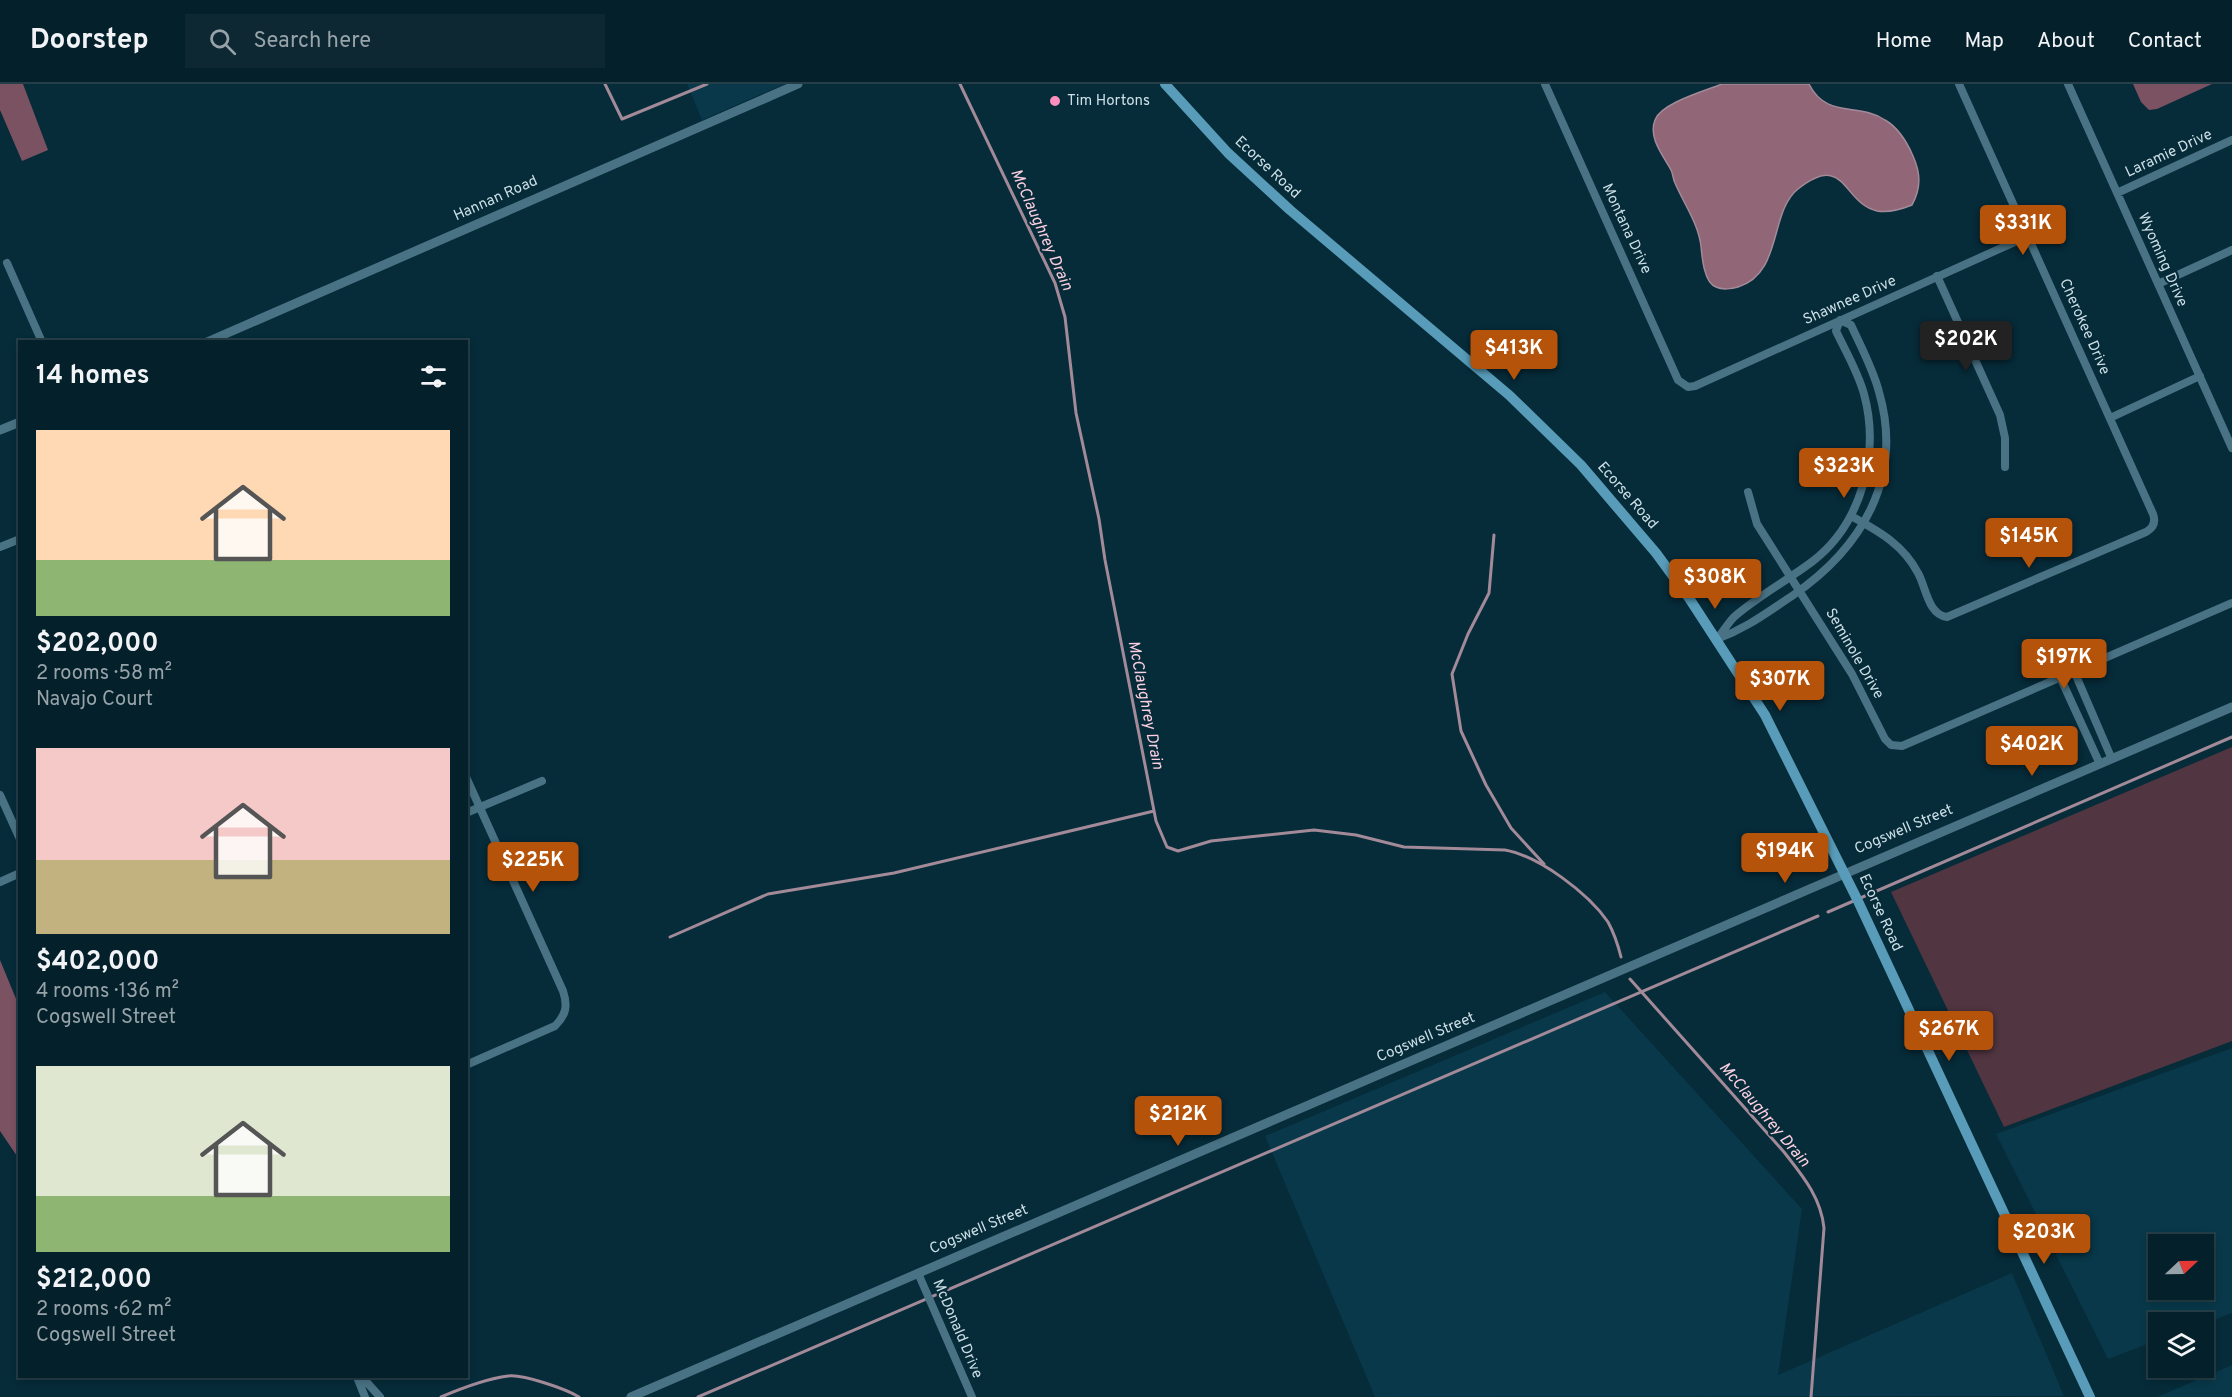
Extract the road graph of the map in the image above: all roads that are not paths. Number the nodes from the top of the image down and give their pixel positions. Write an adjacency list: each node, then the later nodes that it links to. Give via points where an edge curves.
1 (798, 84): 15 (street, Hannan Road)
2 (1165, 84): 31 (main road, Ecorse Road, via 1228,153 1290,210 1509,395 1581,465 1656,553)
3 (1545, 84): 17 (street, Montana Drive)
4 (1959, 84): 8 (street, Cherokee Drive)
5 (2068, 84): 7 (street, Wyoming Drive)
6 (2232, 140): 7 (street, Laramie Drive)
7 (2117, 193): 12 (street, Wyoming Drive)
8 (2028, 236): 11 (street, Shawnee Drive); 18 (street, Cherokee Drive)
9 (2232, 250): 12 (street)
10 (7, 263): 14 (street)
11 (1937, 276): 13 (street, Shawnee Drive); 22 (street, via 2000,415)
12 (2158, 284): 16 (street, Wyoming Drive)
13 (1840, 320): 17 (street, Shawnee Drive, via 1695,386); 24 (street, via 1836,331 1864,393 1870,428 1869,462); 25 (street, via 1851,325 1870,366 1884,417 1884,464 1875,501)
14 (41, 340)
15 (212, 340)
16 (2200, 376): 18 (street); 21 (street, Wyoming Drive)
17 (1683, 385)
18 (2110, 418): 25 (street, Cherokee Drive, via 2153,514 2152,528 1986,601 1947,617 1936,614 1920,575 1907,556 1888,537)
19 (18, 423): 20 (street)
20 (0, 430)
21 (2232, 448)
22 (2005, 467)
23 (1748, 492): 28 (street, Seminole Drive, via 1757,525)
24 (1851, 516): 25 (street); 28 (street, via 1821,554)
25 (1864, 523): 29 (street, via 1835,561)
26 (18, 540): 27 (street)
27 (0, 547)
28 (1790, 578): 29 (street, Seminole Drive); 31 (street, via 1733,618)
29 (1799, 591): 31 (street, via 1742,630); 33 (street, Seminole Drive, via 1891,745 1902,746)
30 (2232, 603): 32 (street)
31 (1717, 639): 43 (main road, Ecorse Road, via 1766,715)
32 (2074, 671): 33 (street); 35 (street)
33 (2060, 677): 36 (street)
34 (2232, 707): 35 (street, Cogswell Street)
35 (2111, 757): 36 (street, Cogswell Street)
36 (2098, 762): 43 (street, Cogswell Street)
37 (468, 781): 40 (street)
38 (542, 781): 40 (street)
39 (0, 795): 42 (street)
40 (480, 807): 41 (street); 46 (street, via 566,1005 565,1014 555,1026)
41 (468, 812)
42 (18, 835)
43 (1844, 873): 47 (street, Cogswell Street); 54 (main road, Ecorse Road)
44 (18, 874): 45 (street)
45 (0, 882)
46 (468, 1064)
47 (918, 1273): 52 (street, Cogswell Street); 53 (street, McDonald Drive)
48 (359, 1378): 50 (street)
49 (360, 1378): 51 (street)
50 (365, 1397)
51 (380, 1397)
52 (631, 1397)
53 (972, 1397)
54 (2090, 1397)

